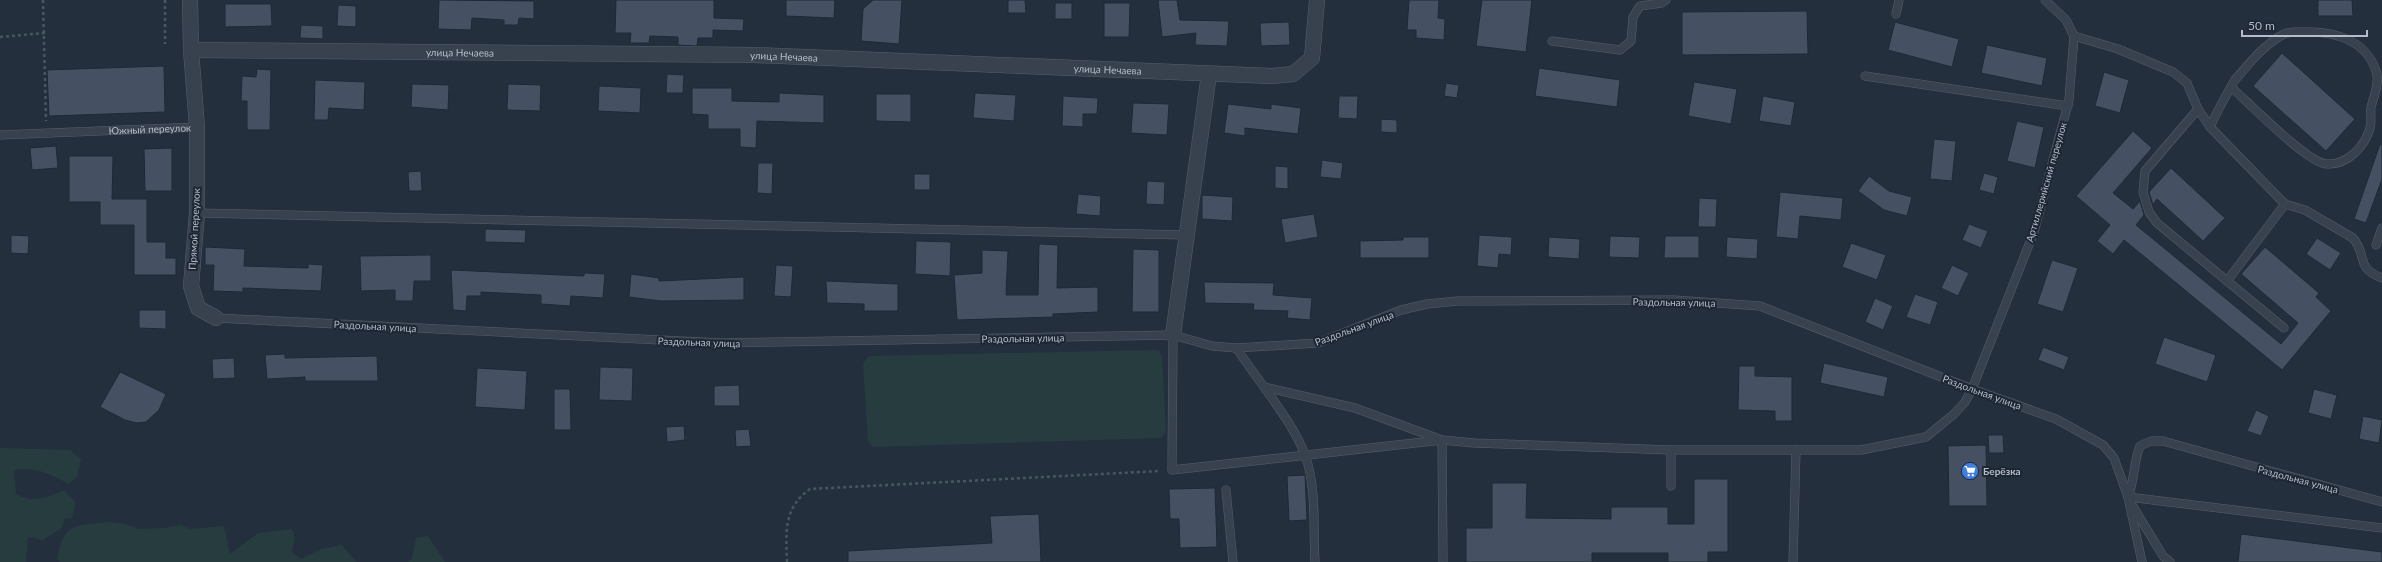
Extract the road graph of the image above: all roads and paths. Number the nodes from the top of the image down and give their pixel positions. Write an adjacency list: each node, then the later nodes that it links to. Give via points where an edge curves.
1 (44, 0): 9 (path)
2 (165, 0): 13 (path)
3 (190, 0): 14 (street, Южный переулок)
4 (1316, 0): 15 (street, улица Нечаева, via 1312,58 1294,74)
5 (1666, 0): 12 (lane, via 1662,3 1640,6 1633,16 1631,41 1620,50)
6 (1899, 0): 8 (lane)
7 (2045, 0): 10 (lane, via 2066,20)
8 (1896, 14)
9 (45, 34): 11 (path); 22 (path)
10 (2074, 36): 18 (lane, Артиллерийский переулок); 19 (lane, via 2118,49 2173,72 2187,84)
11 (0, 37)
12 (1552, 40)
13 (165, 44)
14 (190, 50): 15 (street, улица Нечаева, via 754,55); 20 (street, Южный переулок)
15 (1209, 74): 27 (street)
16 (1864, 76): 18 (lane)
17 (2231, 87): 17 (lane, via 2267,44 2286,33 2318,32 2339,35 2356,44 2369,57 2377,72 2370,127 2361,148 2344,160 2326,164 2306,155); 21 (lane)
18 (2068, 106): 36 (lane, Артиллерийский переулок, via 2034,232)
19 (2198, 109): 21 (lane); 30 (lane, via 2146,172 2143,192 2149,212 2157,223)
20 (197, 127): 22 (lane, Южный переулок); 25 (street, Прямой переулок)
21 (2210, 127): 24 (lane)
22 (46, 134): 23 (lane, Южный переулок)
23 (0, 135)
24 (2284, 204): 29 (lane, via 2305,210 2353,238 2358,244 2369,273); 30 (lane)
25 (197, 213): 27 (lane); 31 (street, Прямой переулок, via 191,286 198,308)
26 (2382, 228): 28 (lane)
27 (1186, 235): 33 (street)
28 (2376, 245)
29 (2382, 278)
30 (2226, 281): 32 (lane)
31 (216, 318): 33 (lane, Раздольная улица, via 722,343)
32 (2284, 328)
33 (1174, 335): 34 (lane, Раздольная улица, via 1212,346); 41 (lane)
34 (1236, 348): 35 (lane); 36 (lane, Раздольная улица, via 1318,343 1401,310 1427,304 1458,301 1674,300 1760,306)
35 (1264, 387): 37 (lane, via 1355,408); 40 (lane, via 1288,422)
36 (1972, 389): 39 (lane, Артиллерийский переулок, via 1954,414 1926,437 1861,450); 44 (lane, Раздольная улица, via 2056,419 2103,445 2114,458)
37 (1442, 440): 38 (lane, Артиллерийский переулок, via 1474,444); 40 (lane); 50 (lane)
38 (1671, 450): 39 (lane, Артиллерийский переулок); 42 (lane)
39 (1796, 450): 51 (lane)
40 (1305, 456): 41 (lane); 49 (lane, via 1311,485)
41 (1172, 470): 47 (path, via 810,490 799,497 786,526)
42 (1671, 486)
43 (1226, 490): 48 (lane)
44 (2128, 497): 45 (lane, Раздольная улица, via 2140,446 2152,441 2164,441); 46 (lane); 52 (lane); 53 (lane, via 2163,556)
45 (2382, 502)
46 (2382, 528)
47 (788, 562)
48 (1233, 562)
49 (1315, 562)
50 (1443, 562)
51 (1793, 562)
52 (2142, 562)
53 (2170, 562)

